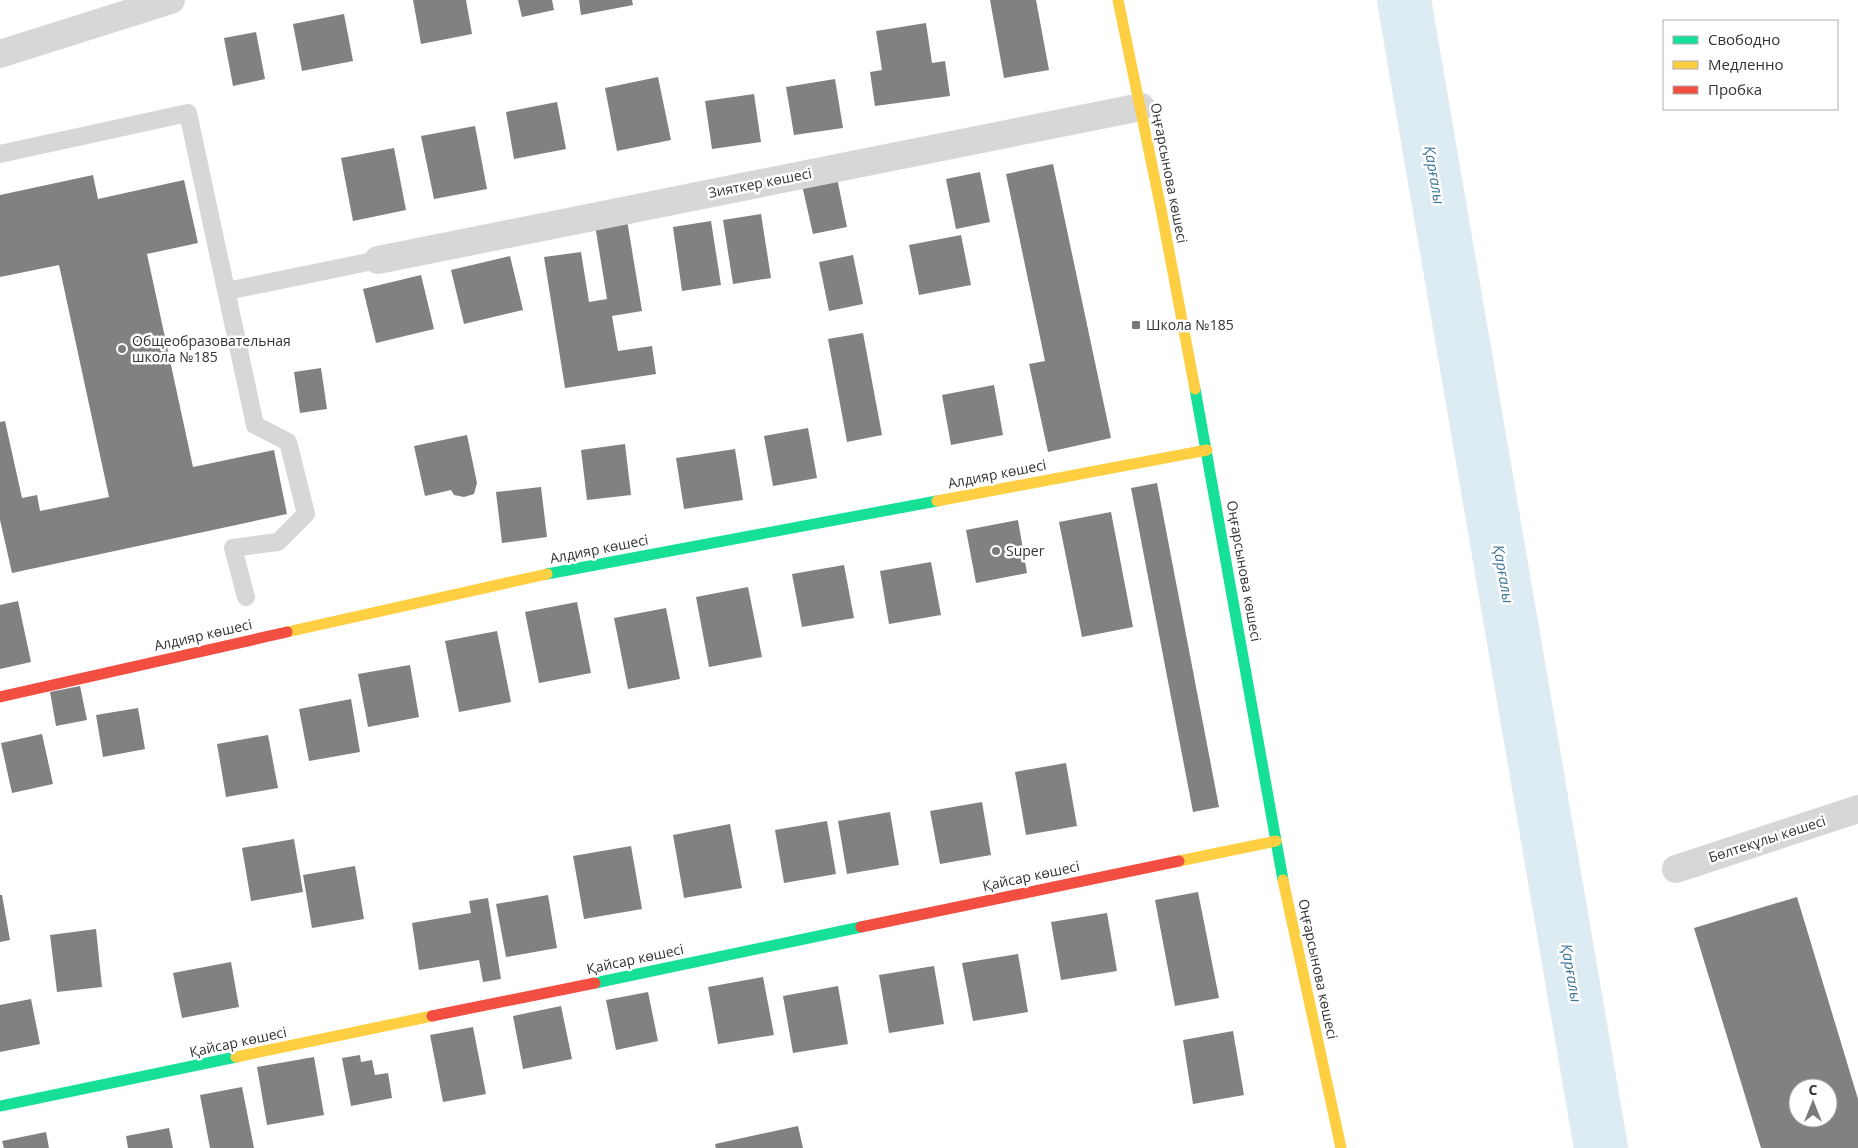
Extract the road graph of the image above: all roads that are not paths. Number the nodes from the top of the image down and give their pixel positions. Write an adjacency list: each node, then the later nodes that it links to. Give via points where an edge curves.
1 (171, 0): 3 (street)
2 (1118, 0): 4 (street, Оңғарсынова көшесі)
3 (0, 54)
4 (1141, 107): 6 (street, Зияткер көшесі); 8 (street, Оңғарсынова көшесі)
5 (0, 154): 7 (lane, via 188,113)
6 (378, 260): 7 (lane)
7 (227, 291): 9 (lane, via 255,425 288,442 306,514 278,542 233,548)
8 (1207, 450): 10 (street, Алдияр көшесі, via 540,575); 12 (street, Оңғарсынова көшесі)
9 (246, 597)
10 (0, 696)
11 (1858, 809): 13 (street, Бөлтекұлы көшесі)
12 (1276, 841): 14 (street, Қайсар көшесі); 15 (street, Оңғарсынова көшесі)
13 (1676, 870)
14 (0, 1106)
15 (1340, 1148)

